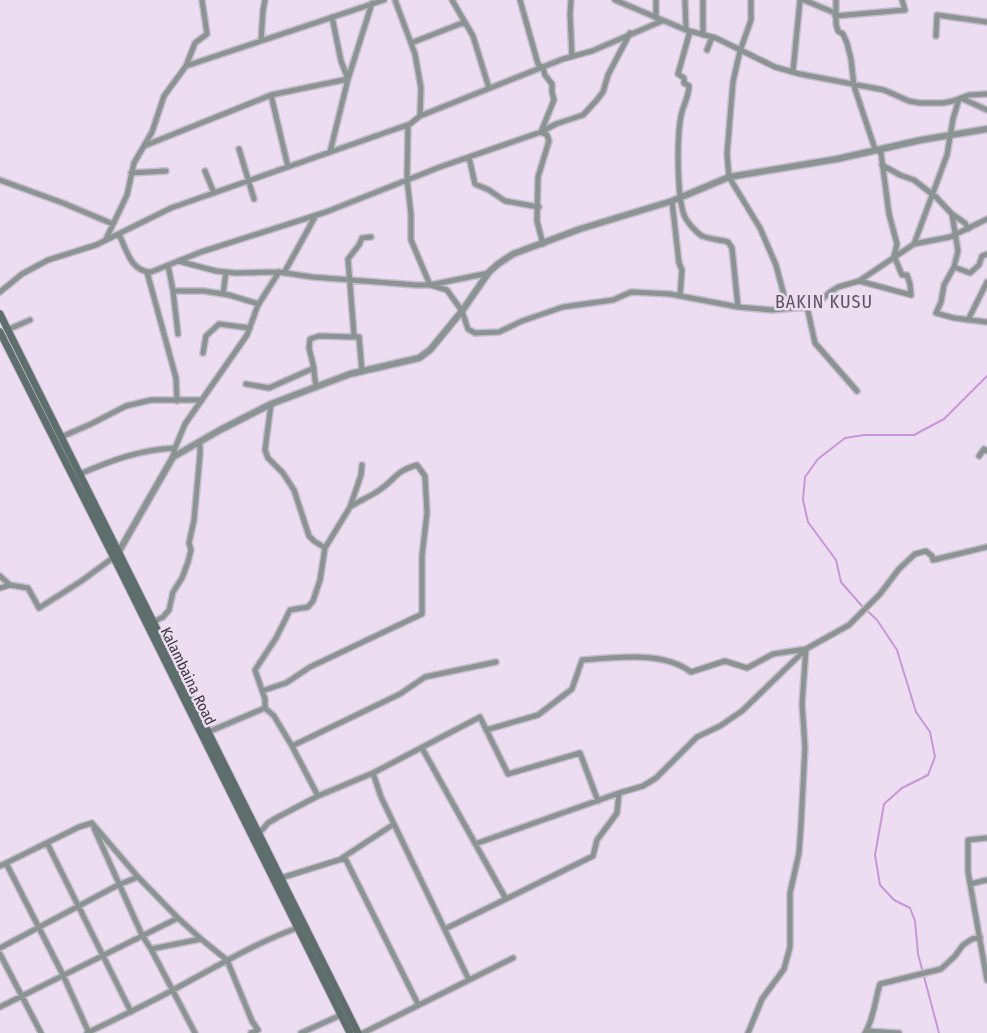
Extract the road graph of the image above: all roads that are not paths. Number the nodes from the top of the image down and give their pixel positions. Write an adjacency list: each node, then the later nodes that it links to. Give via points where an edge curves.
1 (202, 0): 32 (street, via 207,34 195,43)
2 (265, 0): 27 (street)
3 (384, 0): 16 (street)
4 (395, 0): 28 (street)
5 (452, 0): 20 (street)
6 (520, 0): 33 (street, via 538,64)
7 (571, 0): 31 (street)
8 (615, 0): 19 (street)
9 (656, 0): 19 (street)
10 (685, 0): 22 (street)
11 (703, 0): 24 (street)
12 (751, 0): 30 (street, via 751,20)
13 (802, 0): 17 (street); 34 (street)
14 (836, 0): 17 (street)
15 (902, 0): 17 (street, via 905,10)
16 (372, 3): 18 (street); 35 (street)
17 (835, 15): 36 (street, via 838,31 843,34 852,59)
18 (332, 17): 27 (street); 35 (street)
19 (659, 19): 22 (street); 23 (street)
20 (465, 22): 28 (street); 37 (street, via 473,36)
21 (987, 22): 25 (street, via 937,15)
22 (688, 31): 24 (street); 63 (street, via 678,74 689,86 677,140)
23 (630, 33): 31 (street); 45 (street, via 596,101 583,115)
24 (703, 35): 26 (street)
25 (936, 36)
26 (712, 37): 29 (street); 30 (street)
27 (261, 41): 32 (street)
28 (411, 43): 42 (street, via 421,88)
29 (707, 50)
30 (740, 51): 34 (street, via 775,67); 57 (street, via 729,115)
31 (572, 56): 33 (street)
32 (186, 66): 47 (street, via 164,96)
33 (543, 68): 37 (street); 45 (street, via 544,75 552,84 554,100)
34 (793, 71): 36 (street)
35 (348, 79): 39 (street); 50 (street)
36 (854, 86): 40 (street, via 884,90 920,103 942,103); 49 (street)
37 (488, 88): 42 (street)
38 (987, 94): 40 (street)
39 (271, 95): 47 (street); 53 (street)
40 (960, 98): 41 (street); 46 (street)
41 (987, 110)
42 (420, 116): 43 (street)
43 (408, 125): 50 (street); 59 (street)
44 (987, 129): 46 (street)
45 (540, 132): 51 (street); 66 (street, via 549,141 538,177)
46 (950, 134): 49 (street); 62 (street, via 947,155)
47 (144, 146): 56 (street)
48 (239, 149): 60 (street)
49 (875, 149): 52 (street, via 880,153); 57 (street)
50 (330, 152): 53 (street)
51 (469, 157): 59 (street); 66 (street, via 476,184 505,201)
52 (882, 165): 62 (street, via 914,180); 79 (street, via 897,244)
53 (288, 167): 60 (street)
54 (166, 171): 56 (street)
55 (205, 171): 61 (street)
56 (131, 174): 70 (street, via 127,195)
57 (729, 177): 63 (street); 98 (street, via 760,228)
58 (0, 180): 70 (street)
59 (407, 180): 68 (street); 90 (street, via 411,240)
60 (248, 181): 61 (street); 64 (street)
61 (214, 193): 72 (street, via 171,208)
62 (932, 194): 67 (street); 77 (street)
63 (680, 198): 65 (street); 96 (street, via 686,218 702,236 728,242 732,248)
64 (254, 200)
65 (672, 201): 76 (street); 94 (street, via 682,270)
66 (539, 207): 76 (street, via 537,221)
67 (952, 214): 71 (street); 73 (street)
68 (317, 215): 80 (street); 86 (street)
69 (987, 220): 71 (street)
70 (113, 224): 75 (street)
71 (968, 229): 73 (street)
72 (119, 234): 75 (street); 83 (street, via 134,265)
73 (955, 235): 77 (street); 82 (street, via 958,251)
74 (371, 237): 87 (street, via 362,238 348,259)
75 (105, 240): 91 (street, via 34,266)
76 (543, 244): 85 (street, via 513,254)
77 (914, 244): 79 (street)
78 (987, 254): 82 (street, via 970,273)
79 (894, 256): 88 (street); 88 (street, via 902,275 907,275 911,295)
80 (177, 261): 81 (street); 84 (street)
81 (168, 265): 83 (street); 92 (street)
82 (954, 267): 102 (street, via 944,285 936,313)
83 (147, 272): 115 (street, via 176,378)
84 (226, 272): 86 (street); 93 (street)
85 (489, 272): 90 (street); 99 (street)
86 (282, 273): 87 (street); 95 (street)
87 (350, 280): 90 (street); 107 (street)
88 (858, 281): 97 (street, via 838,287)
89 (987, 282): 102 (street)
90 (430, 285): 99 (street, via 447,290)
91 (0, 292)
92 (173, 292): 93 (street); 106 (street)
93 (223, 294): 95 (street)
94 (680, 296): 96 (street); 99 (street, via 631,292 612,300 563,307 486,334 468,329)
95 (259, 304): 104 (street)
96 (738, 306): 98 (street, via 772,310)
97 (807, 307): 98 (street); 113 (street, via 815,343)
98 (790, 308)
99 (462, 311): 110 (street, via 430,350 419,358)
100 (0, 314): 105 (main road)
101 (30, 320): 105 (street)
102 (968, 320): 103 (street)
103 (987, 322)
104 (250, 328): 108 (street, via 219,324 206,336); 114 (street)
105 (3, 329): 117 (main road); 128 (main road, Kalambaina Road)
106 (178, 334)
107 (355, 337): 109 (street, via 319,336 310,339); 110 (street, via 358,337)
108 (203, 354)
109 (314, 368): 111 (street, via 269,388); 112 (street)
110 (362, 371): 112 (street)
111 (246, 384)
112 (316, 387): 116 (street)
113 (857, 391)
114 (202, 400): 115 (street); 119 (street, via 185,424)
115 (177, 401): 117 (street, via 152,400 126,406)
116 (270, 404): 118 (street); 127 (street, via 265,450 268,458 294,490 309,536)
117 (61, 437): 124 (main road)
118 (197, 442): 121 (street); 132 (street, via 200,454 189,544 191,550 169,610)
119 (175, 448): 121 (street); 124 (street, via 152,449 114,459)
120 (987, 451): 122 (street, via 984,449)
121 (173, 456): 128 (street)
122 (979, 456)
123 (362, 465): 125 (street)
124 (80, 474): 128 (main road)
125 (350, 507): 127 (street); 135 (street, via 378,491 406,468 417,465 425,476 427,513 422,556 422,614 310,667 286,683)
126 (987, 547): 133 (street, via 933,560 926,551 915,554 849,625)
127 (325, 548): 135 (street, via 313,601 308,607 290,610 255,670)
128 (116, 555): 130 (street, via 39,608 28,588); 132 (main road); 163 (main road, Kalambaina Road)
129 (0, 576): 130 (street)
130 (10, 585): 131 (street)
131 (0, 588)
132 (153, 622): 138 (main road)
133 (806, 649): 137 (street, via 773,654 747,668 725,660 691,672 682,665 642,656 582,660 572,689 538,715); 142 (street, via 742,711 697,737 656,778 643,786); 192 (street, via 800,853 790,893 790,947 784,968 762,999)
134 (496, 662): 139 (street, via 426,677 400,694)
135 (262, 691): 136 (street)
136 (265, 708): 138 (street); 139 (street, via 274,716)
137 (486, 730): 140 (street, via 480,717); 144 (street, via 508,774 580,753)
138 (208, 732): 147 (main road)
139 (292, 746): 143 (street)
140 (422, 748): 141 (street); 150 (street)
141 (373, 773): 143 (street); 146 (street)
142 (619, 793): 144 (street); 159 (street, via 617,813 597,840 593,856)
143 (318, 796): 147 (street)
144 (598, 800): 150 (street)
145 (92, 823): 149 (street); 154 (street); 158 (street)
146 (394, 824): 151 (street); 164 (street)
147 (258, 831): 155 (main road)
148 (987, 838): 157 (street, via 968,840)
149 (47, 843): 152 (street); 160 (street)
150 (475, 844): 159 (street)
151 (342, 858): 155 (street); 179 (street, via 345,858)
152 (6, 863): 153 (street); 162 (street)
153 (0, 866)
154 (138, 877): 158 (street); 161 (street)
155 (281, 878): 190 (main road)
156 (987, 880): 157 (street)
157 (970, 884): 166 (street)
158 (118, 886): 160 (street); 165 (street)
159 (506, 899): 164 (street)
160 (79, 907): 162 (street); 171 (street)
161 (178, 918): 165 (street); 167 (street)
162 (38, 928): 168 (street); 174 (street)
163 (297, 928): 173 (street, via 271,937); 182 (main road, Kalambaina Road)
164 (445, 929): 175 (street)
165 (142, 936): 169 (street); 171 (street)
166 (980, 938): 176 (street); 183 (street, via 963,945 942,969 880,984)
167 (200, 939): 169 (street); 173 (street)
168 (0, 948)
169 (151, 949): 177 (street)
170 (0, 954): 178 (street)
171 (103, 954): 174 (street); 181 (street)
172 (513, 958): 175 (street)
173 (227, 960): 177 (street); 187 (street, via 258,1030)
174 (63, 975): 178 (street); 185 (street)
175 (469, 980): 179 (street)
176 (987, 980)
177 (173, 990): 181 (street); 186 (street)
178 (21, 996): 180 (street); 184 (street)
179 (418, 1004): 191 (street)
180 (0, 1007)
181 (131, 1012): 185 (street)
182 (341, 1015): 188 (street); 189 (main road, Kalambaina Road)
183 (866, 1032): 193 (street)
184 (41, 1033)
185 (89, 1033)
186 (195, 1033)
187 (251, 1033)
188 (301, 1033)
189 (350, 1033)
190 (358, 1033)
191 (363, 1033)
192 (748, 1033)
193 (899, 1033)

